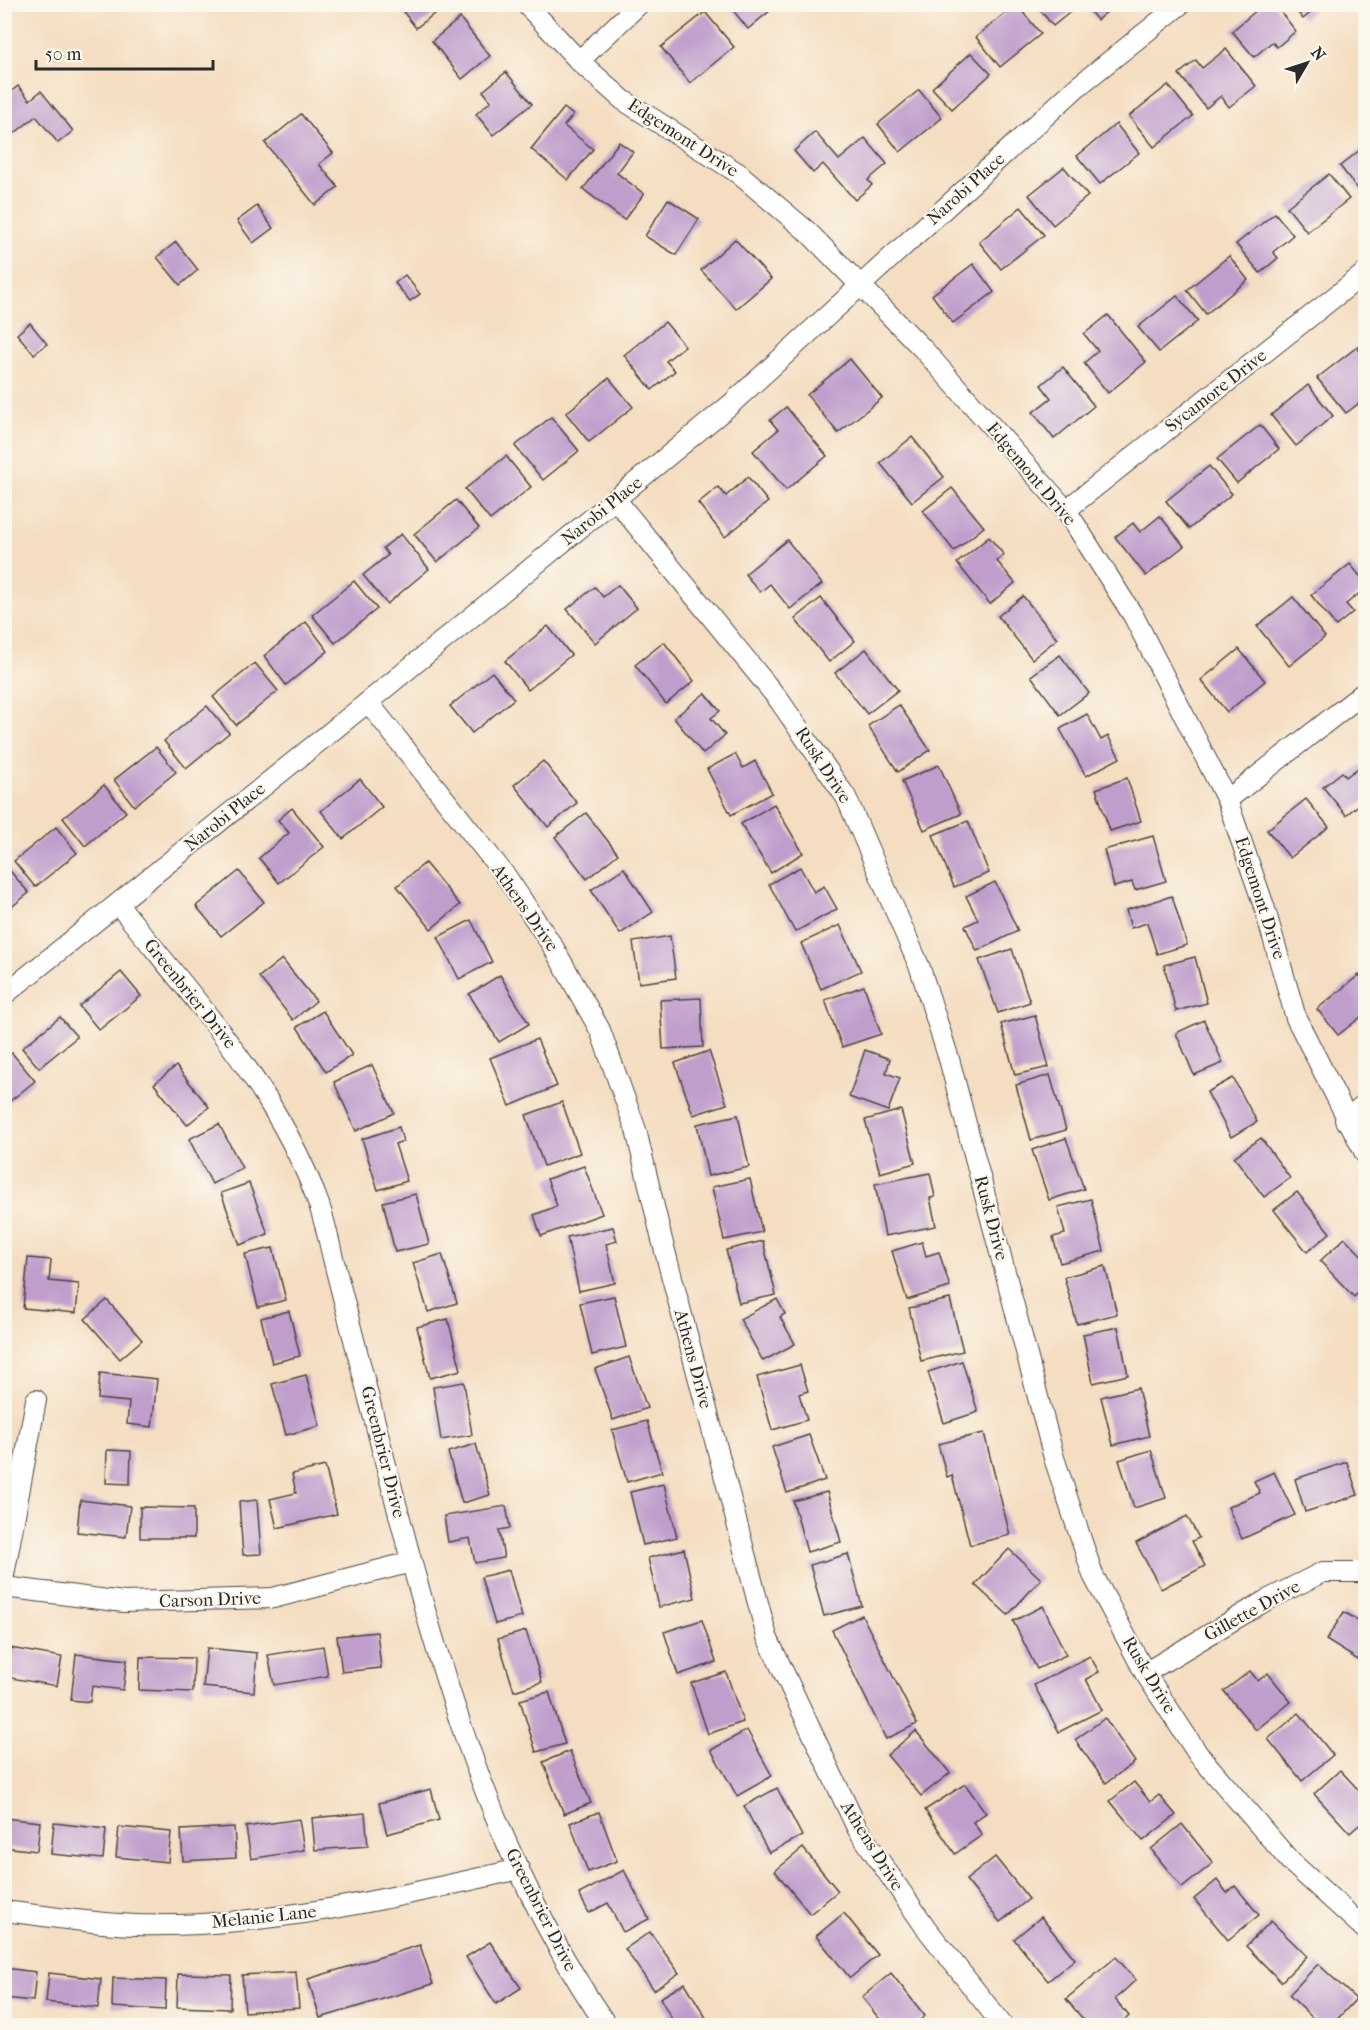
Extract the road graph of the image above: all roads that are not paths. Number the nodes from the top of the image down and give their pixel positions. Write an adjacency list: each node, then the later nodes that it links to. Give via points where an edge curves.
1 (526, 4): 4 (street, Edgemont Drive)
2 (639, 4): 4 (street)
3 (1181, 4): 6 (street, Narobi Place, via 1076,88)
4 (579, 61): 6 (street, Edgemont Drive, via 623,100 738,173 808,232)
5 (1365, 272): 8 (street, Sycamore Drive)
6 (860, 286): 7 (street, Narobi Place, via 730,405); 8 (street, Edgemont Drive, via 922,348)
7 (616, 500): 10 (street, Narobi Place); 22 (street, Rusk Drive, via 779,700 846,796 920,968 949,1059 1054,1458 1093,1575)
8 (1066, 510): 11 (street, Edgemont Drive, via 1134,617)
9 (1365, 691): 11 (street)
10 (368, 702): 12 (street, Narobi Place); 27 (street, Athens Drive, via 507,879 552,945 600,1030 636,1130 767,1637 857,1828 926,1928)
11 (1227, 800): 15 (street, Edgemont Drive, via 1264,906 1296,1018)
12 (118, 904): 13 (street, Narobi Place); 18 (street, Greenbrier Drive, via 243,1060 283,1125 318,1202)
13 (4, 995)
14 (1365, 1103): 15 (street)
15 (1345, 1120): 16 (street, Edgemont Drive)
16 (1365, 1155)
17 (36, 1400): 20 (street)
18 (411, 1562): 21 (street, Carson Drive, via 273,1599 124,1602); 23 (street, Greenbrier Drive, via 463,1736)
19 (1365, 1572): 22 (street, Gillette Drive, via 1323,1572 1265,1601)
20 (4, 1575)
21 (4, 1587)
22 (1145, 1673): 25 (street, Rusk Drive, via 1198,1754 1290,1861)
23 (519, 1869): 24 (street, Melanie Lane, via 361,1906 219,1923 135,1925); 26 (street, Greenbrier Drive, via 581,1988)
24 (4, 1911)
25 (1365, 1930)
26 (607, 2025)
27 (1003, 2025)

